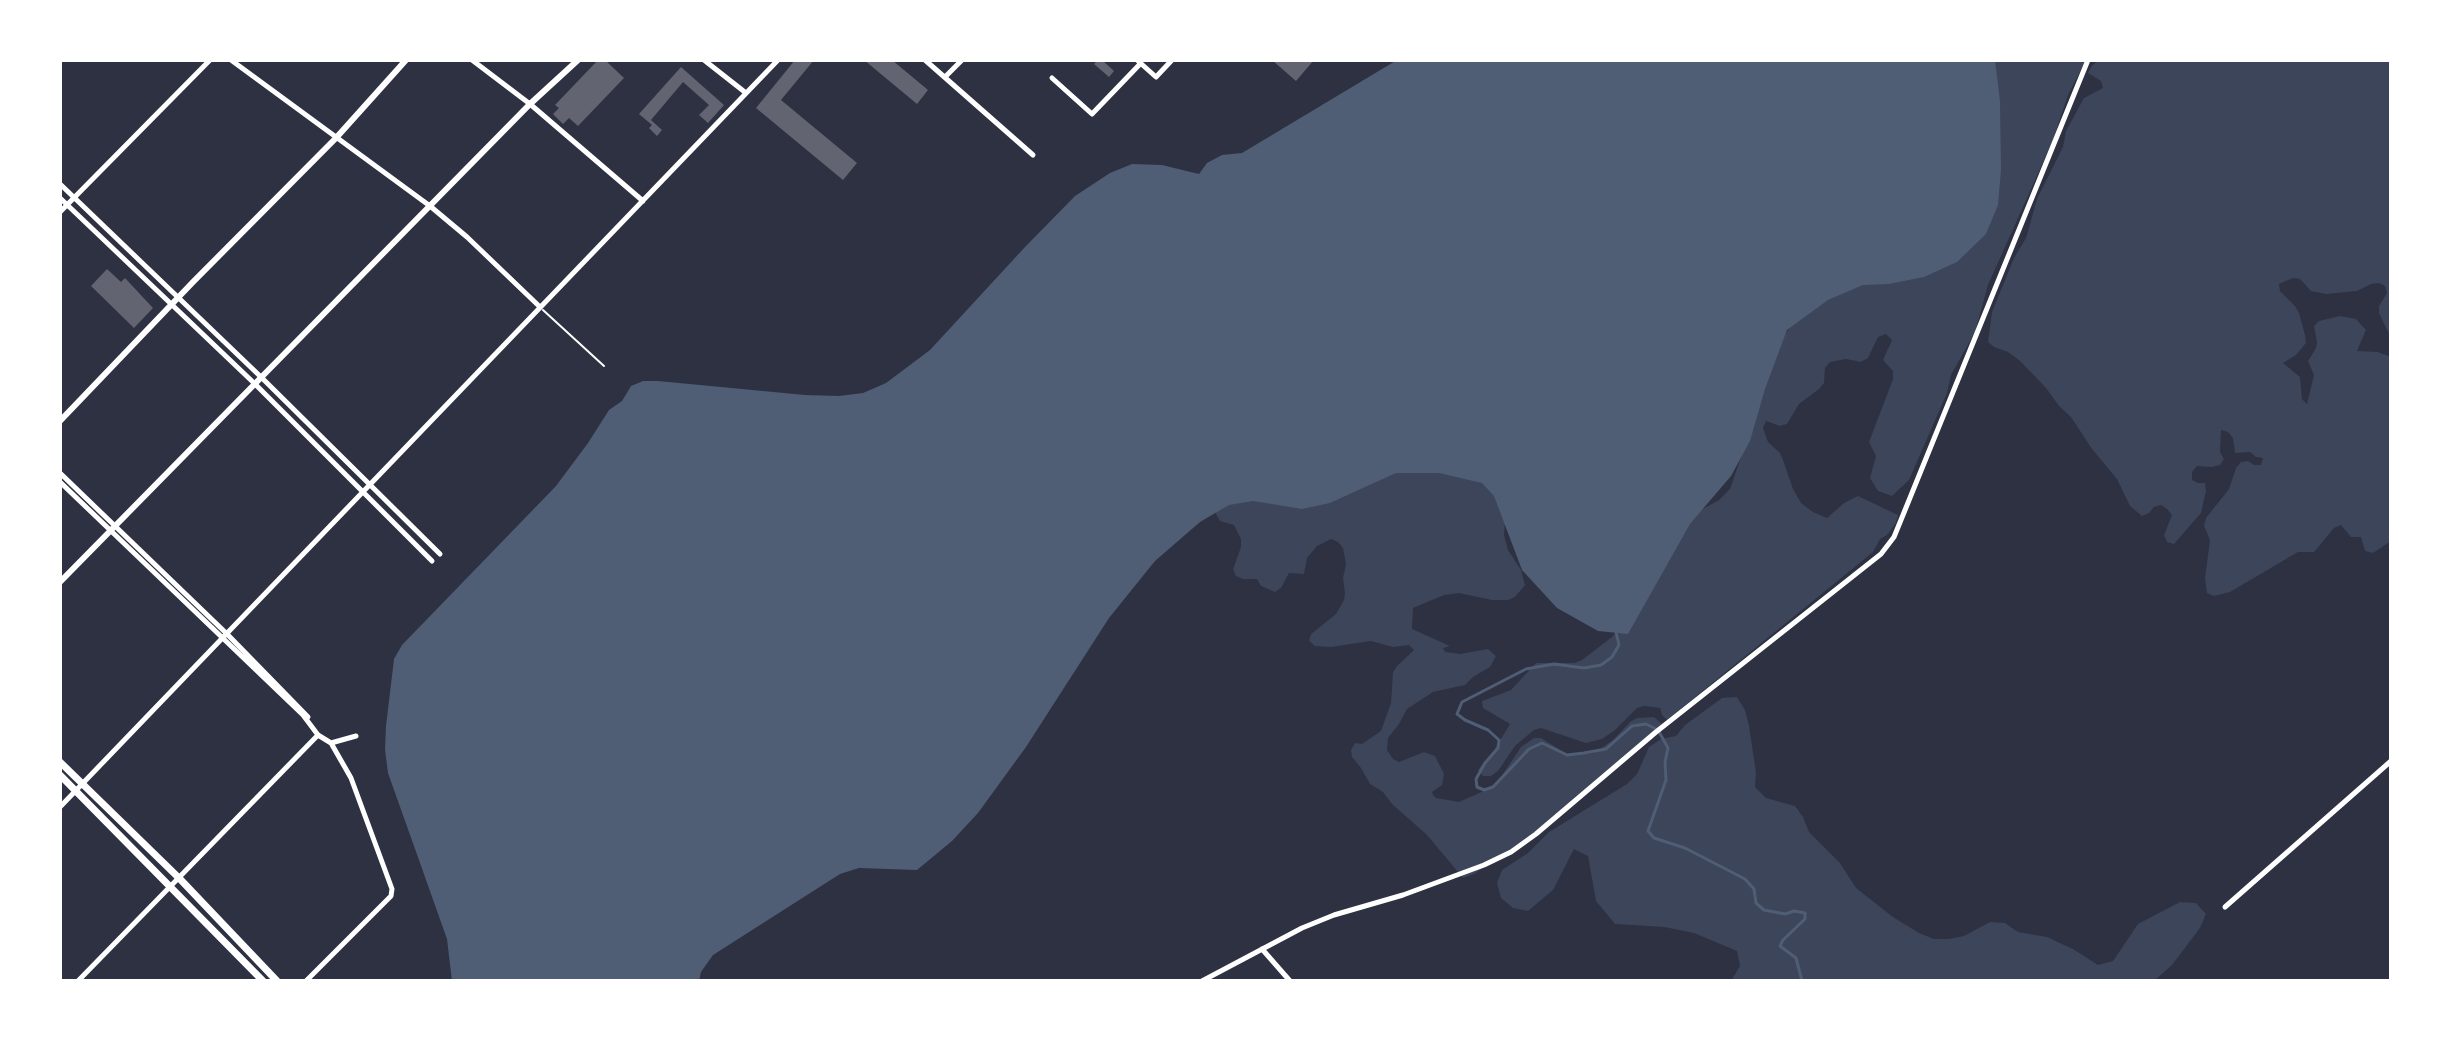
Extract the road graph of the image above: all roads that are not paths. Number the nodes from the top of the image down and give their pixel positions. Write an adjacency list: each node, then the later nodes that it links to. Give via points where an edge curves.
1 (210, 60): 22 (street)
2 (231, 60): 18 (street)
3 (406, 60): 18 (main road)
4 (472, 60): 17 (street)
5 (578, 60): 17 (main road)
6 (704, 60): 16 (street)
7 (778, 60): 16 (street)
8 (925, 60): 14 (street)
9 (962, 60): 14 (street)
10 (1150, 60): 13 (street)
11 (1172, 60): 13 (street, via 1156,77)
12 (2088, 60): 53 (street, via 1894,537 1881,554 1511,852 1403,895 1323,919)
13 (1141, 63): 15 (street, via 1092,114)
14 (945, 77): 19 (street)
15 (1052, 78)
16 (746, 93): 23 (street)
17 (530, 104): 23 (street); 25 (main road)
18 (336, 138): 25 (street); 27 (main road)
19 (1033, 155)
20 (60, 184): 22 (street)
21 (60, 198): 24 (street)
22 (74, 198): 24 (street); 27 (street)
23 (643, 201): 28 (street)
24 (67, 205): 26 (street); 27 (street)
25 (430, 206): 28 (street); 30 (main road)
26 (60, 212)
27 (175, 301): 30 (street); 31 (street); 32 (main road)
28 (540, 307): 29 (lane); 35 (street)
29 (604, 366)
30 (262, 378): 31 (main road); 35 (street)
31 (255, 384): 36 (street); 37 (main road)
32 (60, 421)
33 (60, 473): 37 (street)
34 (60, 482): 37 (street)
35 (369, 485): 36 (street); 38 (street)
36 (362, 492): 39 (street); 41 (street)
37 (112, 528): 40 (main road); 41 (street)
38 (440, 554)
39 (432, 561)
40 (60, 582)
41 (225, 636): 42 (street); 48 (street)
42 (318, 735): 44 (street); 50 (street)
43 (356, 736): 44 (street)
44 (331, 743): 57 (street, via 351,778 392,889 391,896)
45 (2391, 761): 52 (street)
46 (60, 762): 48 (main road)
47 (60, 775): 48 (main road)
48 (79, 787): 49 (street); 50 (main road); 51 (main road)
49 (60, 807)
50 (180, 879): 51 (street); 56 (main road)
51 (172, 888): 54 (street); 55 (main road)
52 (2225, 907)
53 (1262, 949): 58 (street); 59 (street)
54 (78, 981)
55 (263, 981)
56 (277, 981)
57 (306, 981)
58 (1202, 981)
59 (1290, 981)

